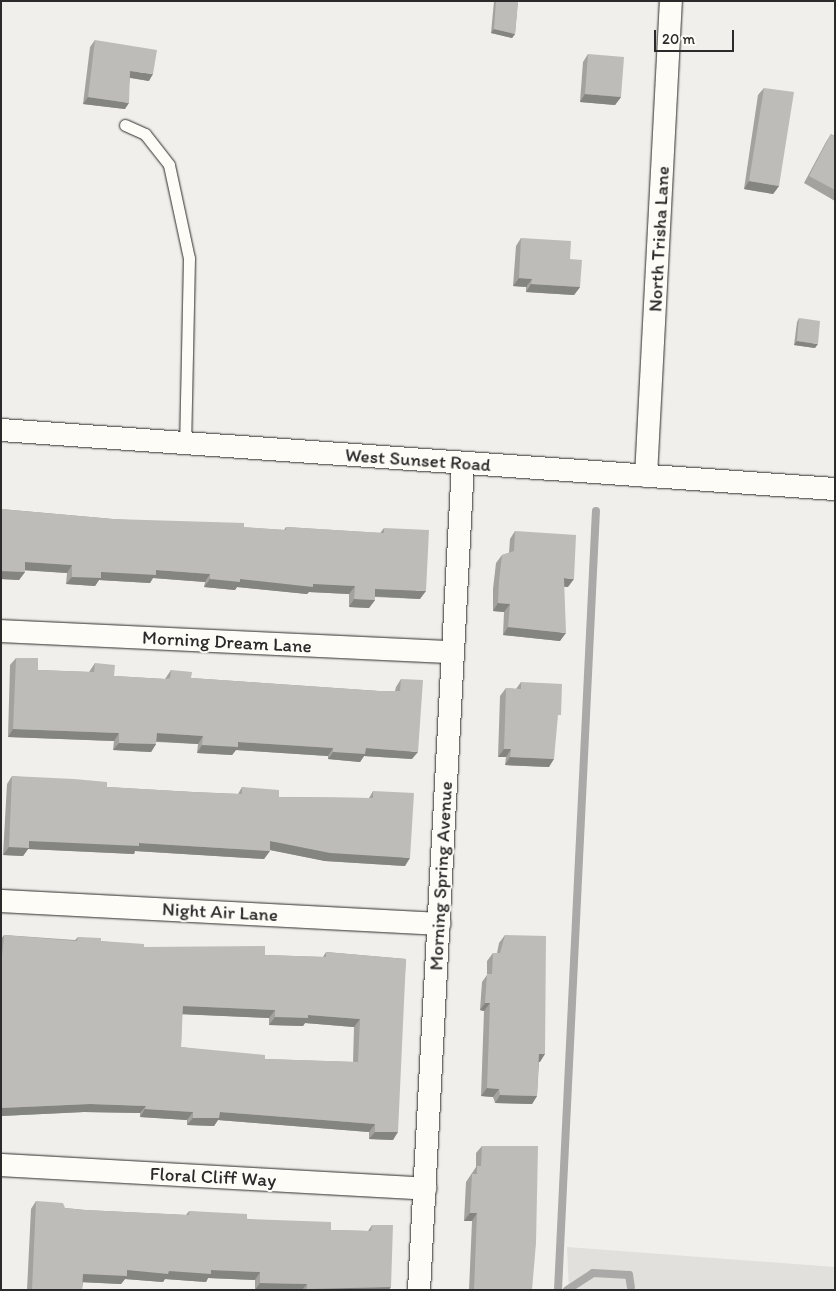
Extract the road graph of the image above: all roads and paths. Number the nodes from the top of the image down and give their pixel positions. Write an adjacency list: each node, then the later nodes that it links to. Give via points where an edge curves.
1 (671, 1): 6 (street, North Trisha Lane)
2 (125, 125): 4 (lane, via 145,134 169,165 189,258)
3 (1, 430): 4 (street, West Sunset Road)
4 (185, 443): 5 (street, West Sunset Road)
5 (463, 463): 6 (street, West Sunset Road); 9 (street, Morning Spring Avenue)
6 (646, 476): 7 (street, West Sunset Road)
7 (835, 488)
8 (1, 631): 9 (street, Morning Dream Lane)
9 (453, 652): 11 (street, Morning Spring Avenue)
10 (1, 901): 11 (street, Night Air Lane)
11 (439, 924): 13 (street, Morning Spring Avenue)
12 (1, 1165): 13 (street, Floral Cliff Way)
13 (425, 1189): 14 (street, Morning Spring Avenue)
14 (420, 1290)

